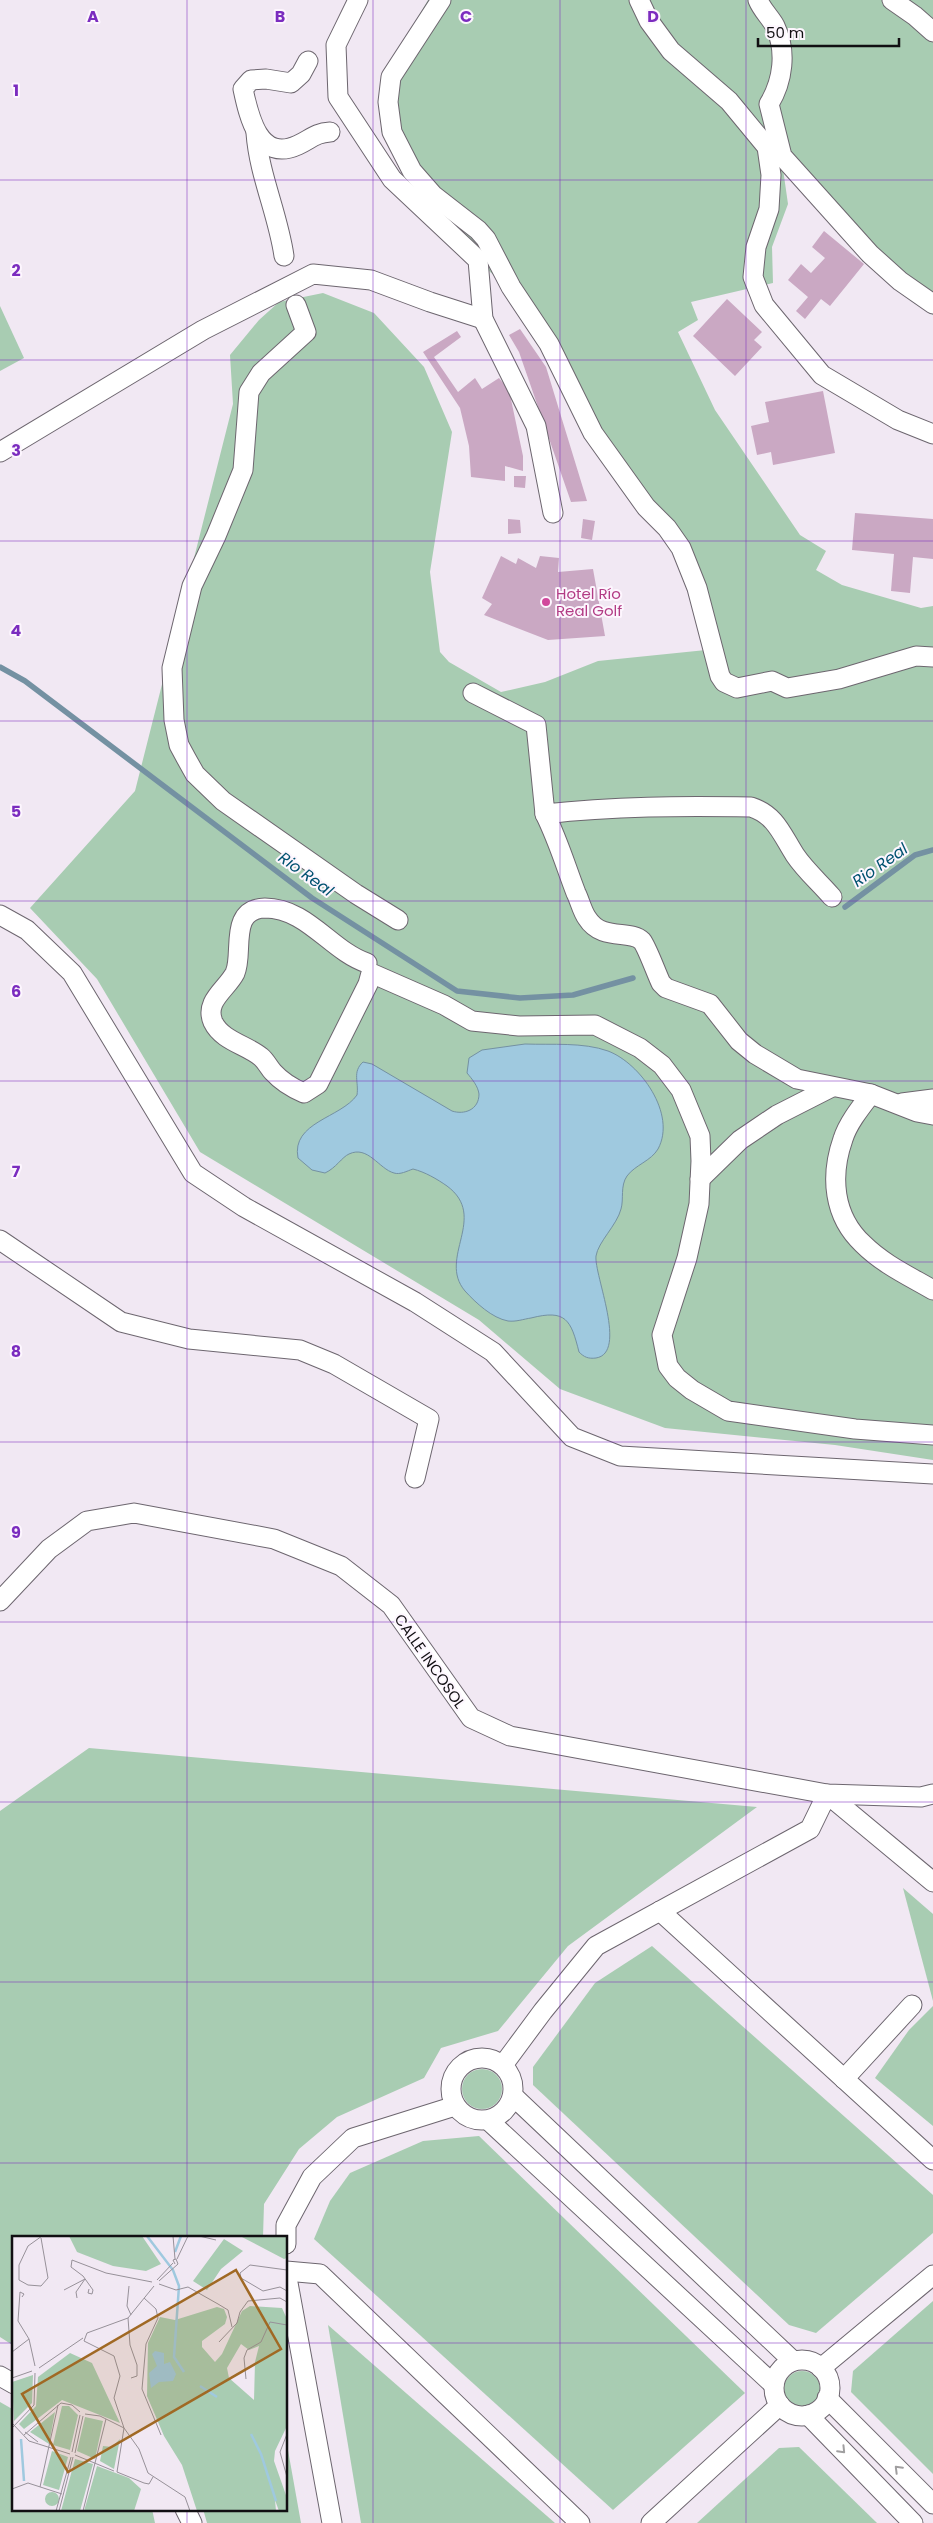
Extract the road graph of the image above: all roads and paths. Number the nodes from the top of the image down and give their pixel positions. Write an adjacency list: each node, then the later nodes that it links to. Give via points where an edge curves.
1 (358, 0): 13 (street, via 336,45 338,97 392,179 478,260)
2 (441, 0): 17 (street, via 390,78 388,102 392,132 412,171 433,195 486,239 510,286 549,344 593,432 646,507 681,548 697,588 724,682 737,688 772,681 787,688 839,679 916,656)
3 (639, 0): 14 (street, via 649,21 671,51 730,101 767,147 771,175 769,209 756,248 753,277 764,305 822,374 898,420)
4 (758, 0): 11 (street, via 775,26 783,47 784,58 775,94 769,104 782,156 870,254)
5 (892, 0): 6 (street)
6 (933, 32)
7 (308, 61): 9 (street, via 291,83 255,78 244,86)
8 (330, 132): 9 (street, via 310,137 294,147 282,148 266,145)
9 (256, 133): 10 (street, via 260,166)
10 (284, 256)
11 (933, 304)
12 (296, 305): 22 (street, via 306,332 262,373 249,392 244,470 192,586 172,668 174,720 179,745 195,774 223,801)
13 (483, 319): 15 (street, via 371,280 313,274 203,330); 16 (street, via 536,426)
14 (933, 434)
15 (0, 452)
16 (553, 513)
17 (933, 657)
18 (473, 693): 19 (street, via 536,725)
19 (546, 814): 20 (street, via 647,807 751,808 761,811 780,828 795,855); 24 (street, via 587,918 597,929 642,941 661,983 710,1004 739,1041 755,1054 797,1079)
20 (832, 896)
21 (0, 915): 33 (street, via 27,930 72,973 193,1173 244,1207 416,1302 493,1352 572,1436 620,1456)
22 (398, 920)
23 (367, 963): 29 (street, via 351,957 296,916 264,908 255,911 245,918 240,927 235,974 218,993 211,1011 214,1022 223,1034 261,1057 272,1072 304,1093 318,1084 327,1068 371,973 472,1021 519,1026 595,1024 640,1048 662,1065 681,1090 700,1136)
24 (832, 1087): 25 (street); 29 (street, via 777,1115 740,1140)
25 (871, 1094): 27 (street); 31 (street, via 843,1137 834,1172 840,1210 862,1244 886,1263)
26 (933, 1100): 27 (street)
27 (898, 1104): 28 (street)
28 (933, 1115)
29 (700, 1179): 32 (street, via 699,1204 687,1258 662,1335 668,1366 677,1378 728,1411 855,1430)
30 (0, 1240): 34 (street, via 120,1322 190,1339 300,1350 342,1369 429,1419)
31 (933, 1290)
32 (933, 1435)
33 (933, 1474)
34 (415, 1478)
35 (0, 1601): 36 (street, CALLE INCOSOL, via 49,1548 87,1520 134,1513 274,1539 341,1566 391,1605 471,1718 479,1722 510,1736)
36 (827, 1794): 37 (street, CALLE INCOSOL, via 921,1797); 38 (street); 39 (street, via 810,1829)
37 (933, 1794)
38 (933, 1882)
39 (660, 1911): 41 (street, via 596,1946); 42 (street)
40 (912, 2005): 42 (street)
41 (503, 2066): 43 (street, via 512,2080); 44 (street, via 484,2058 465,2062 450,2087)
42 (844, 2079): 46 (street)
43 (513, 2096): 45 (street, via 504,2112); 51 (street)
44 (455, 2106): 45 (street, via 469,2119); 47 (street, via 353,2138 312,2177 286,2225)
45 (488, 2120): 55 (street)
46 (933, 2160)
47 (286, 2236)
48 (288, 2272): 63 (street, via 320,2274)
49 (933, 2275): 52 (street)
50 (288, 2283): 62 (street)
51 (793, 2361): 52 (street, via 808,2361); 55 (street, via 780,2370)
52 (822, 2368): 56 (street, via 829,2382)
53 (0, 2376): 54 (street)
54 (12, 2383)
55 (774, 2385): 57 (street)
56 (827, 2398): 58 (street, via 822,2406); 59 (street, one-way to 56)
57 (780, 2405): 58 (street, via 792,2414); 64 (street)
58 (808, 2415): 65 (street, one-way to 65)
59 (933, 2504)
60 (186, 2510): 61 (street)
61 (192, 2523)
62 (332, 2523)
63 (580, 2523)
64 (650, 2523)
65 (914, 2523)

